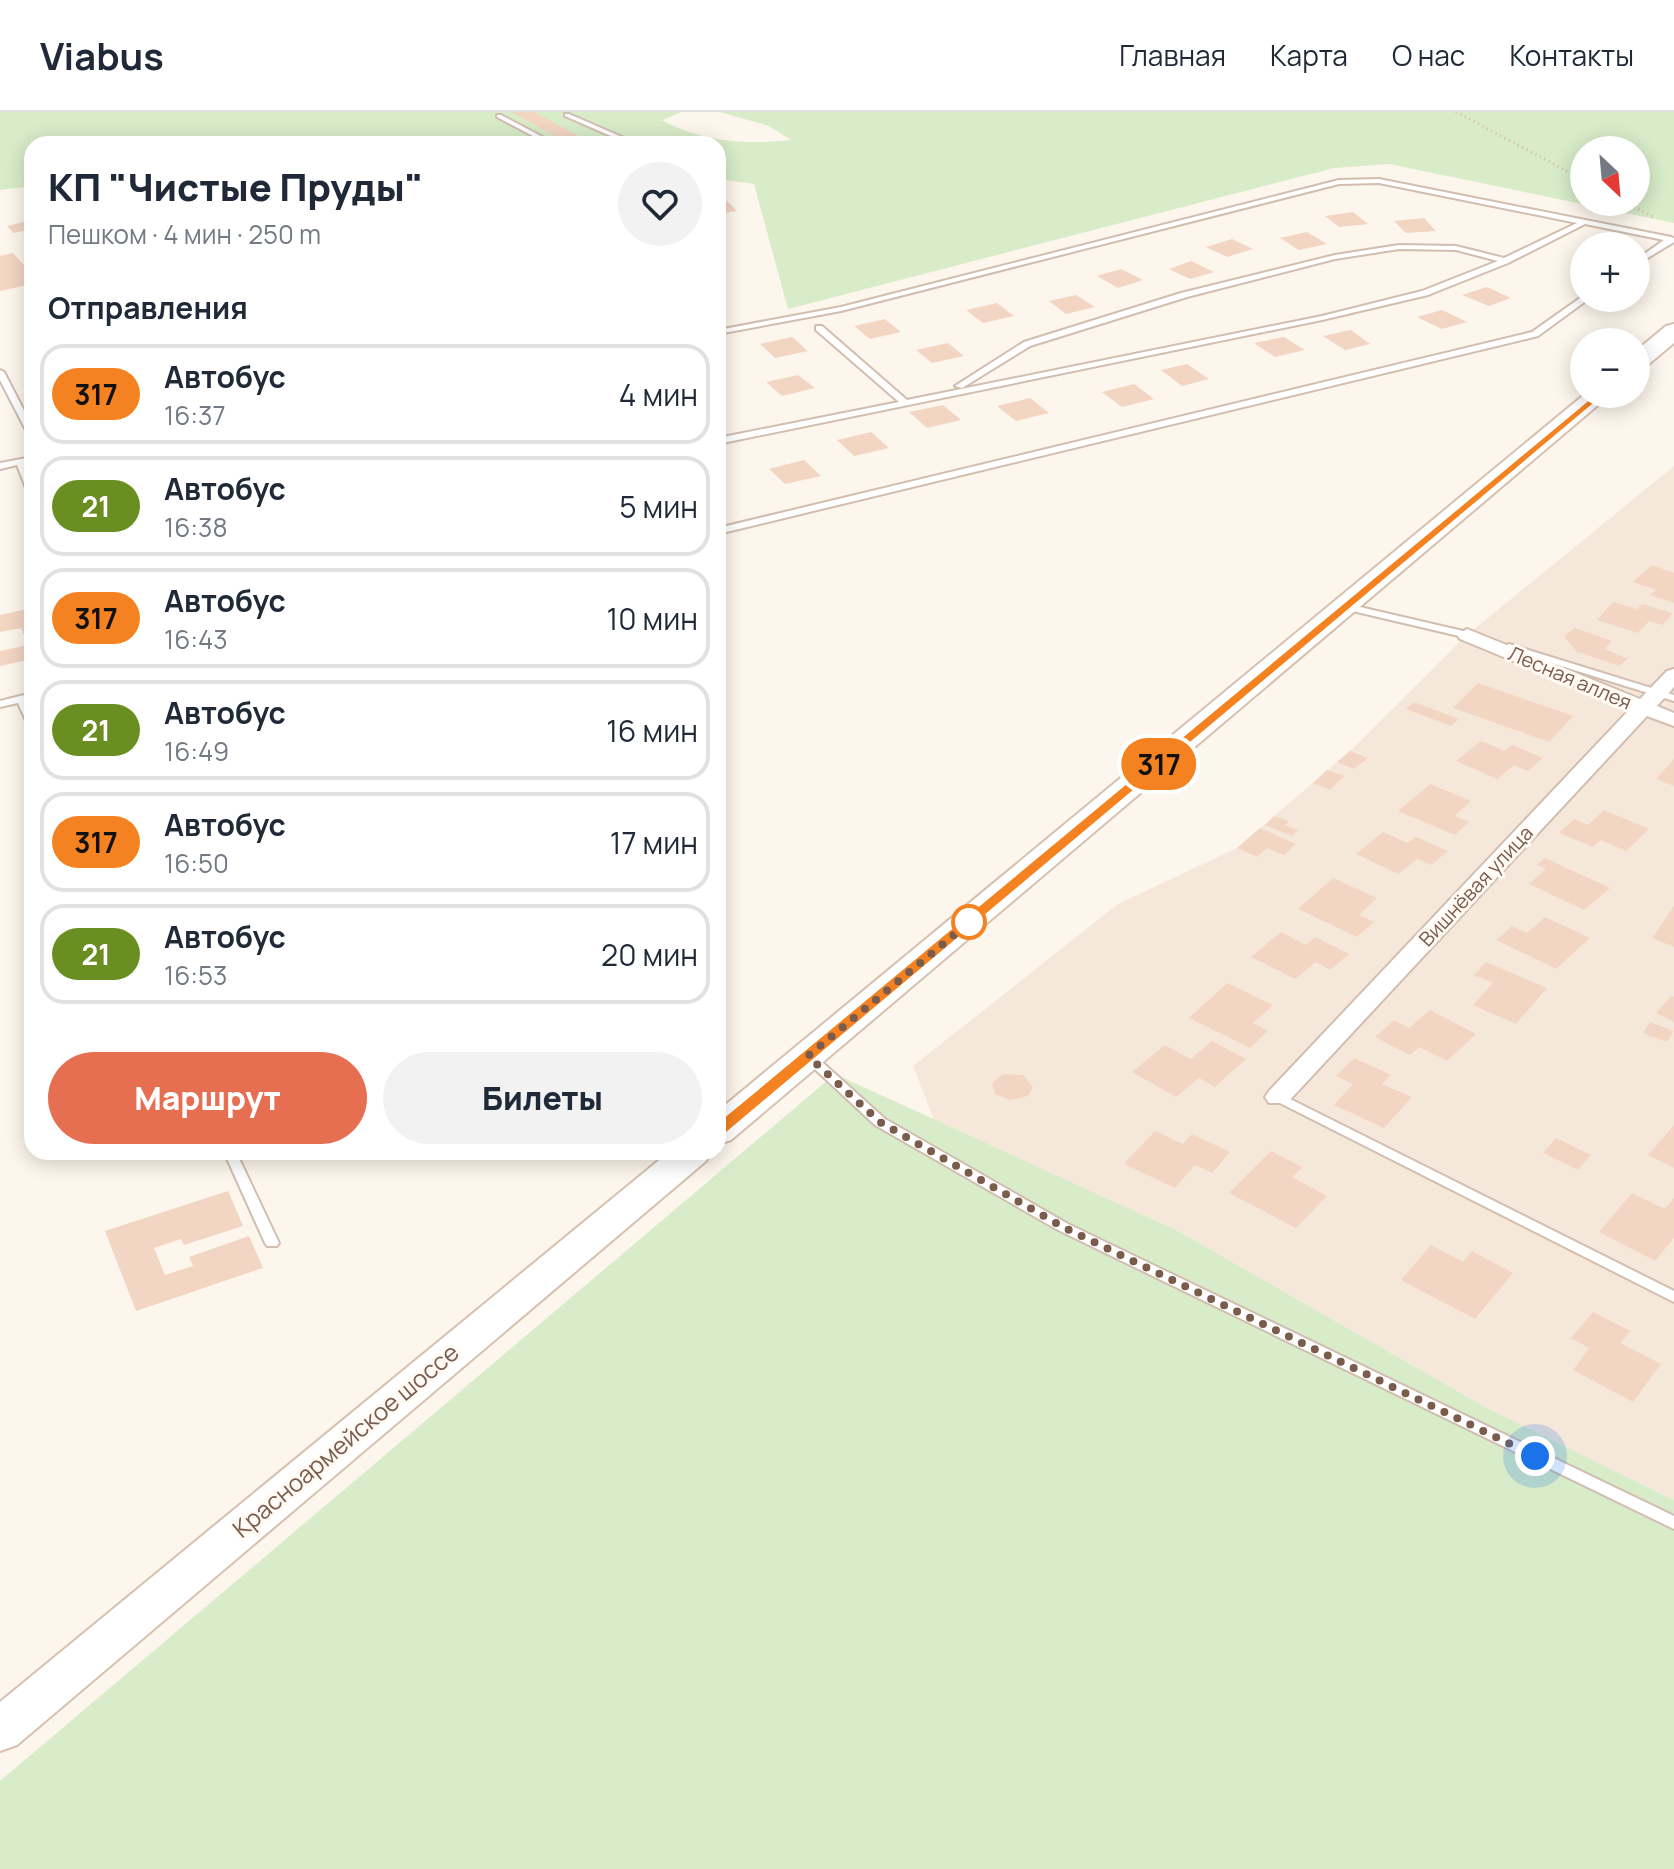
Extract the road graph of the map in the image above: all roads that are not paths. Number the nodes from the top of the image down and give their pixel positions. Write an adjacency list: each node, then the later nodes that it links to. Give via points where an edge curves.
1 (567, 115): 4 (lane)
2 (499, 116): 3 (lane)
3 (538, 136)
4 (616, 136)
5 (1584, 222): 6 (lane); 8 (lane); 11 (lane, via 1379,181 1339,182 841,309)
6 (1672, 239): 7 (lane)
7 (1650, 254)
8 (1505, 261): 15 (lane, via 1425,293 1322,318); 15 (lane, via 1456,248 1399,247 1335,257 1184,295 1027,344)
9 (1570, 309): 24 (lane, via 1535,334)
10 (819, 328): 16 (lane)
11 (726, 331)
12 (1674, 331): 13 (main road)
13 (1650, 351)
14 (0, 372): 18 (lane)
15 (949, 391): 16 (lane)
16 (903, 401): 19 (lane)
17 (1582, 408): 25 (main road)
18 (24, 418)
19 (726, 439)
20 (24, 461): 21 (lane)
21 (20, 462): 22 (lane); 23 (lane)
22 (0, 466)
23 (24, 472)
24 (726, 529)
25 (1347, 607): 26 (lane); 32 (main road)
26 (1467, 635): 29 (street, Лесная аллея)
27 (1674, 675): 29 (street, Вишнёвая улица)
28 (24, 698): 30 (lane)
29 (1657, 700): 31 (street, Лесная аллея); 33 (street, Вишнёвая улица)
30 (0, 704)
31 (1674, 720)
32 (808, 1056): 34 (main road); 39 (lane, via 880,1122 1063,1227)
33 (1278, 1097): 38 (lane)
34 (728, 1118)
35 (234, 1160): 37 (lane)
36 (683, 1160): 40 (main road, Красноармейское шоссе)
37 (272, 1243)
38 (1674, 1297)
39 (1674, 1523)
40 (0, 1730)

